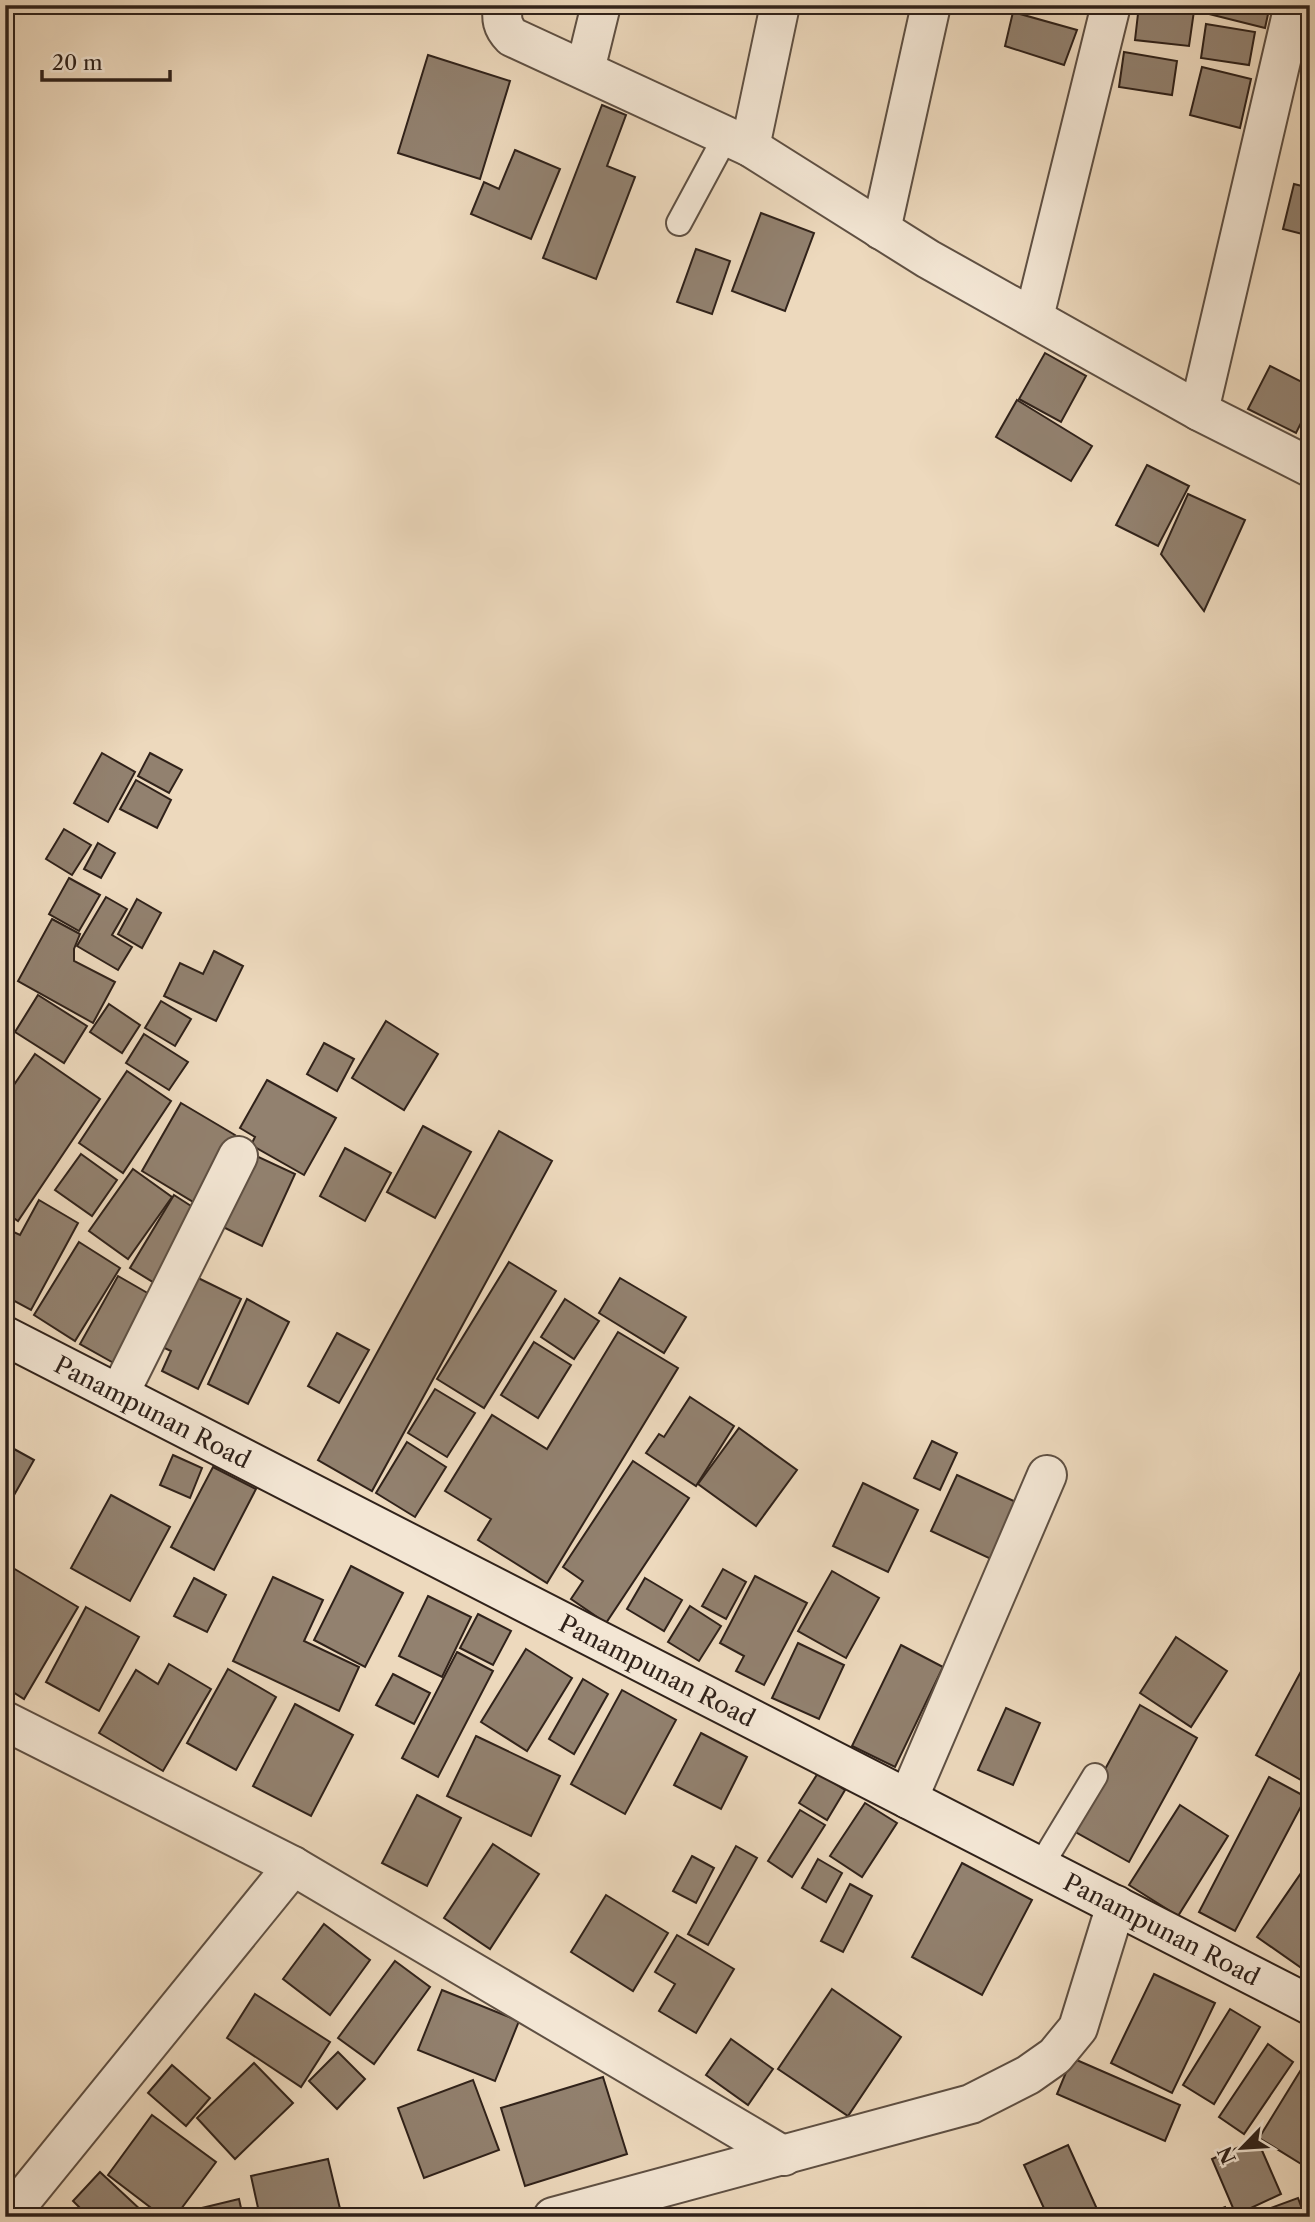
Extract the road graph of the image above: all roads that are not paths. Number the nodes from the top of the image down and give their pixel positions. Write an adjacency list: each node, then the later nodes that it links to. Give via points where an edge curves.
1 (503, 5): 7 (street, via 502,19 512,37)
2 (601, 5): 7 (street)
3 (780, 5): 8 (street)
4 (931, 5): 10 (street)
5 (1111, 5): 11 (street)
6 (1294, 5): 12 (street)
7 (585, 69): 8 (street)
8 (738, 142): 9 (lane); 10 (street)
9 (679, 223)
10 (881, 230): 11 (street)
11 (1034, 317): 12 (street)
12 (1199, 411): 13 (street)
13 (1310, 467)
14 (238, 1156): 16 (street)
15 (5, 1336): 16 (street, Panampunan Road)
16 (119, 1394): 20 (street, Panampunan Road)
17 (1047, 1475): 20 (street)
18 (5, 1721): 21 (street)
19 (1095, 1776): 22 (lane)
20 (908, 1799): 22 (street, Panampunan Road)
21 (293, 1866): 25 (street); 26 (street)
22 (1040, 1867): 23 (street, Panampunan Road)
23 (1116, 1905): 24 (street, Panampunan Road); 25 (street, via 1078,2028 1055,2056 971,2104)
24 (1310, 2005)
25 (784, 2157): 27 (street)
26 (8, 2217)
27 (553, 2217)

